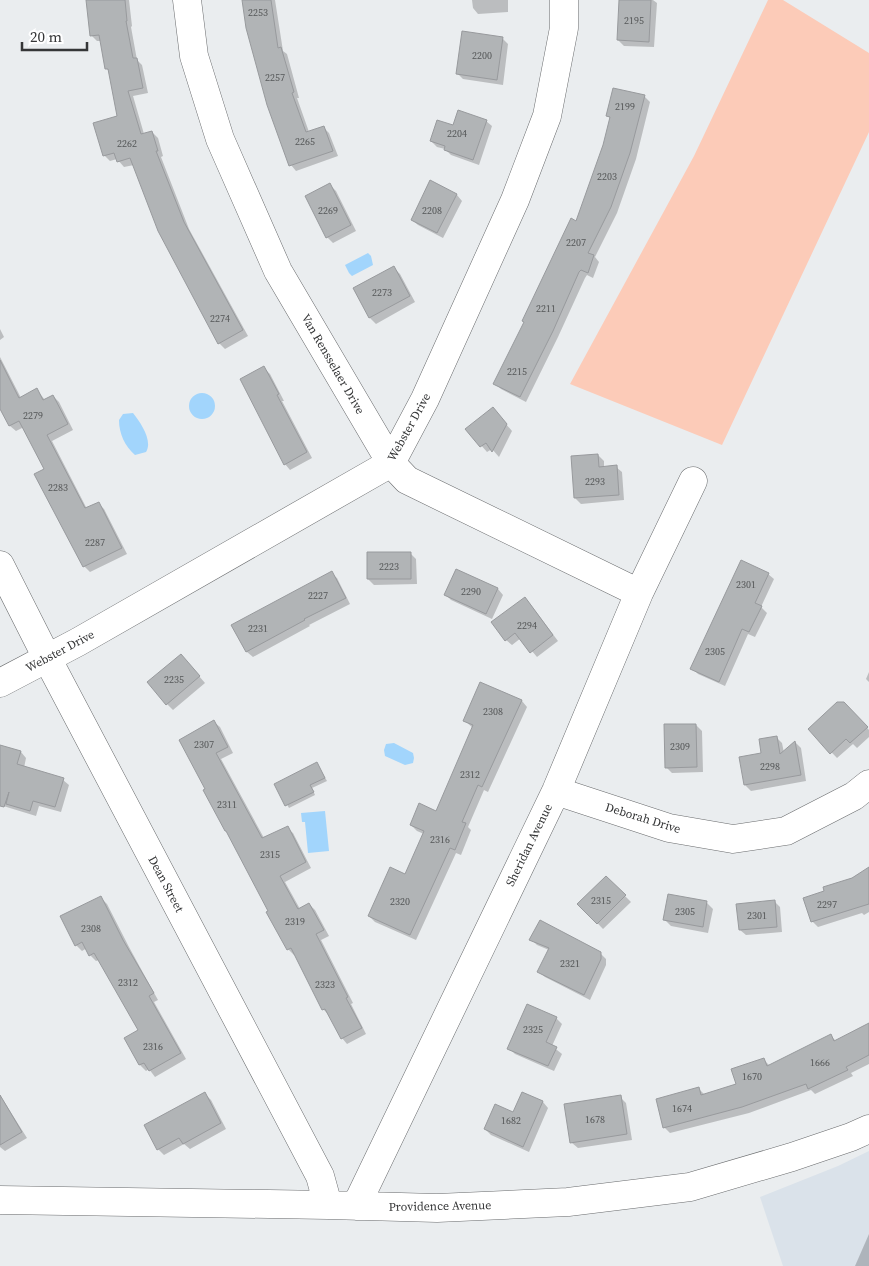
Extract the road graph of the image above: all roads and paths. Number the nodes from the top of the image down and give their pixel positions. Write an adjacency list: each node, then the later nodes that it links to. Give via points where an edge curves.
1 (187, 0): 3 (street, Van Rensselaer Drive, via 194,56 220,139 278,271)
2 (564, 0): 3 (street, Webster Drive, via 564,28 547,116 511,209 428,392)
3 (391, 463): 6 (street, Van Rensselaer Drive, via 407,480); 7 (street, Webster Drive)
4 (693, 481): 6 (street, Sheridan Avenue)
5 (0, 565): 7 (street, Dean Street)
6 (639, 593): 10 (street, Sheridan Avenue)
7 (47, 658): 8 (street, Webster Drive); 13 (street, Dean Street, via 320,1176)
8 (0, 683)
9 (869, 784): 10 (street, Deborah Drive, via 854,796 786,831 733,839 669,828)
10 (556, 791): 14 (street, Sheridan Avenue)
11 (869, 1129): 14 (street, Providence Avenue, via 792,1158 690,1187 568,1202 437,1208)
12 (0, 1200): 13 (street, Providence Avenue)
13 (328, 1205): 14 (street, Providence Avenue)
14 (356, 1206)

